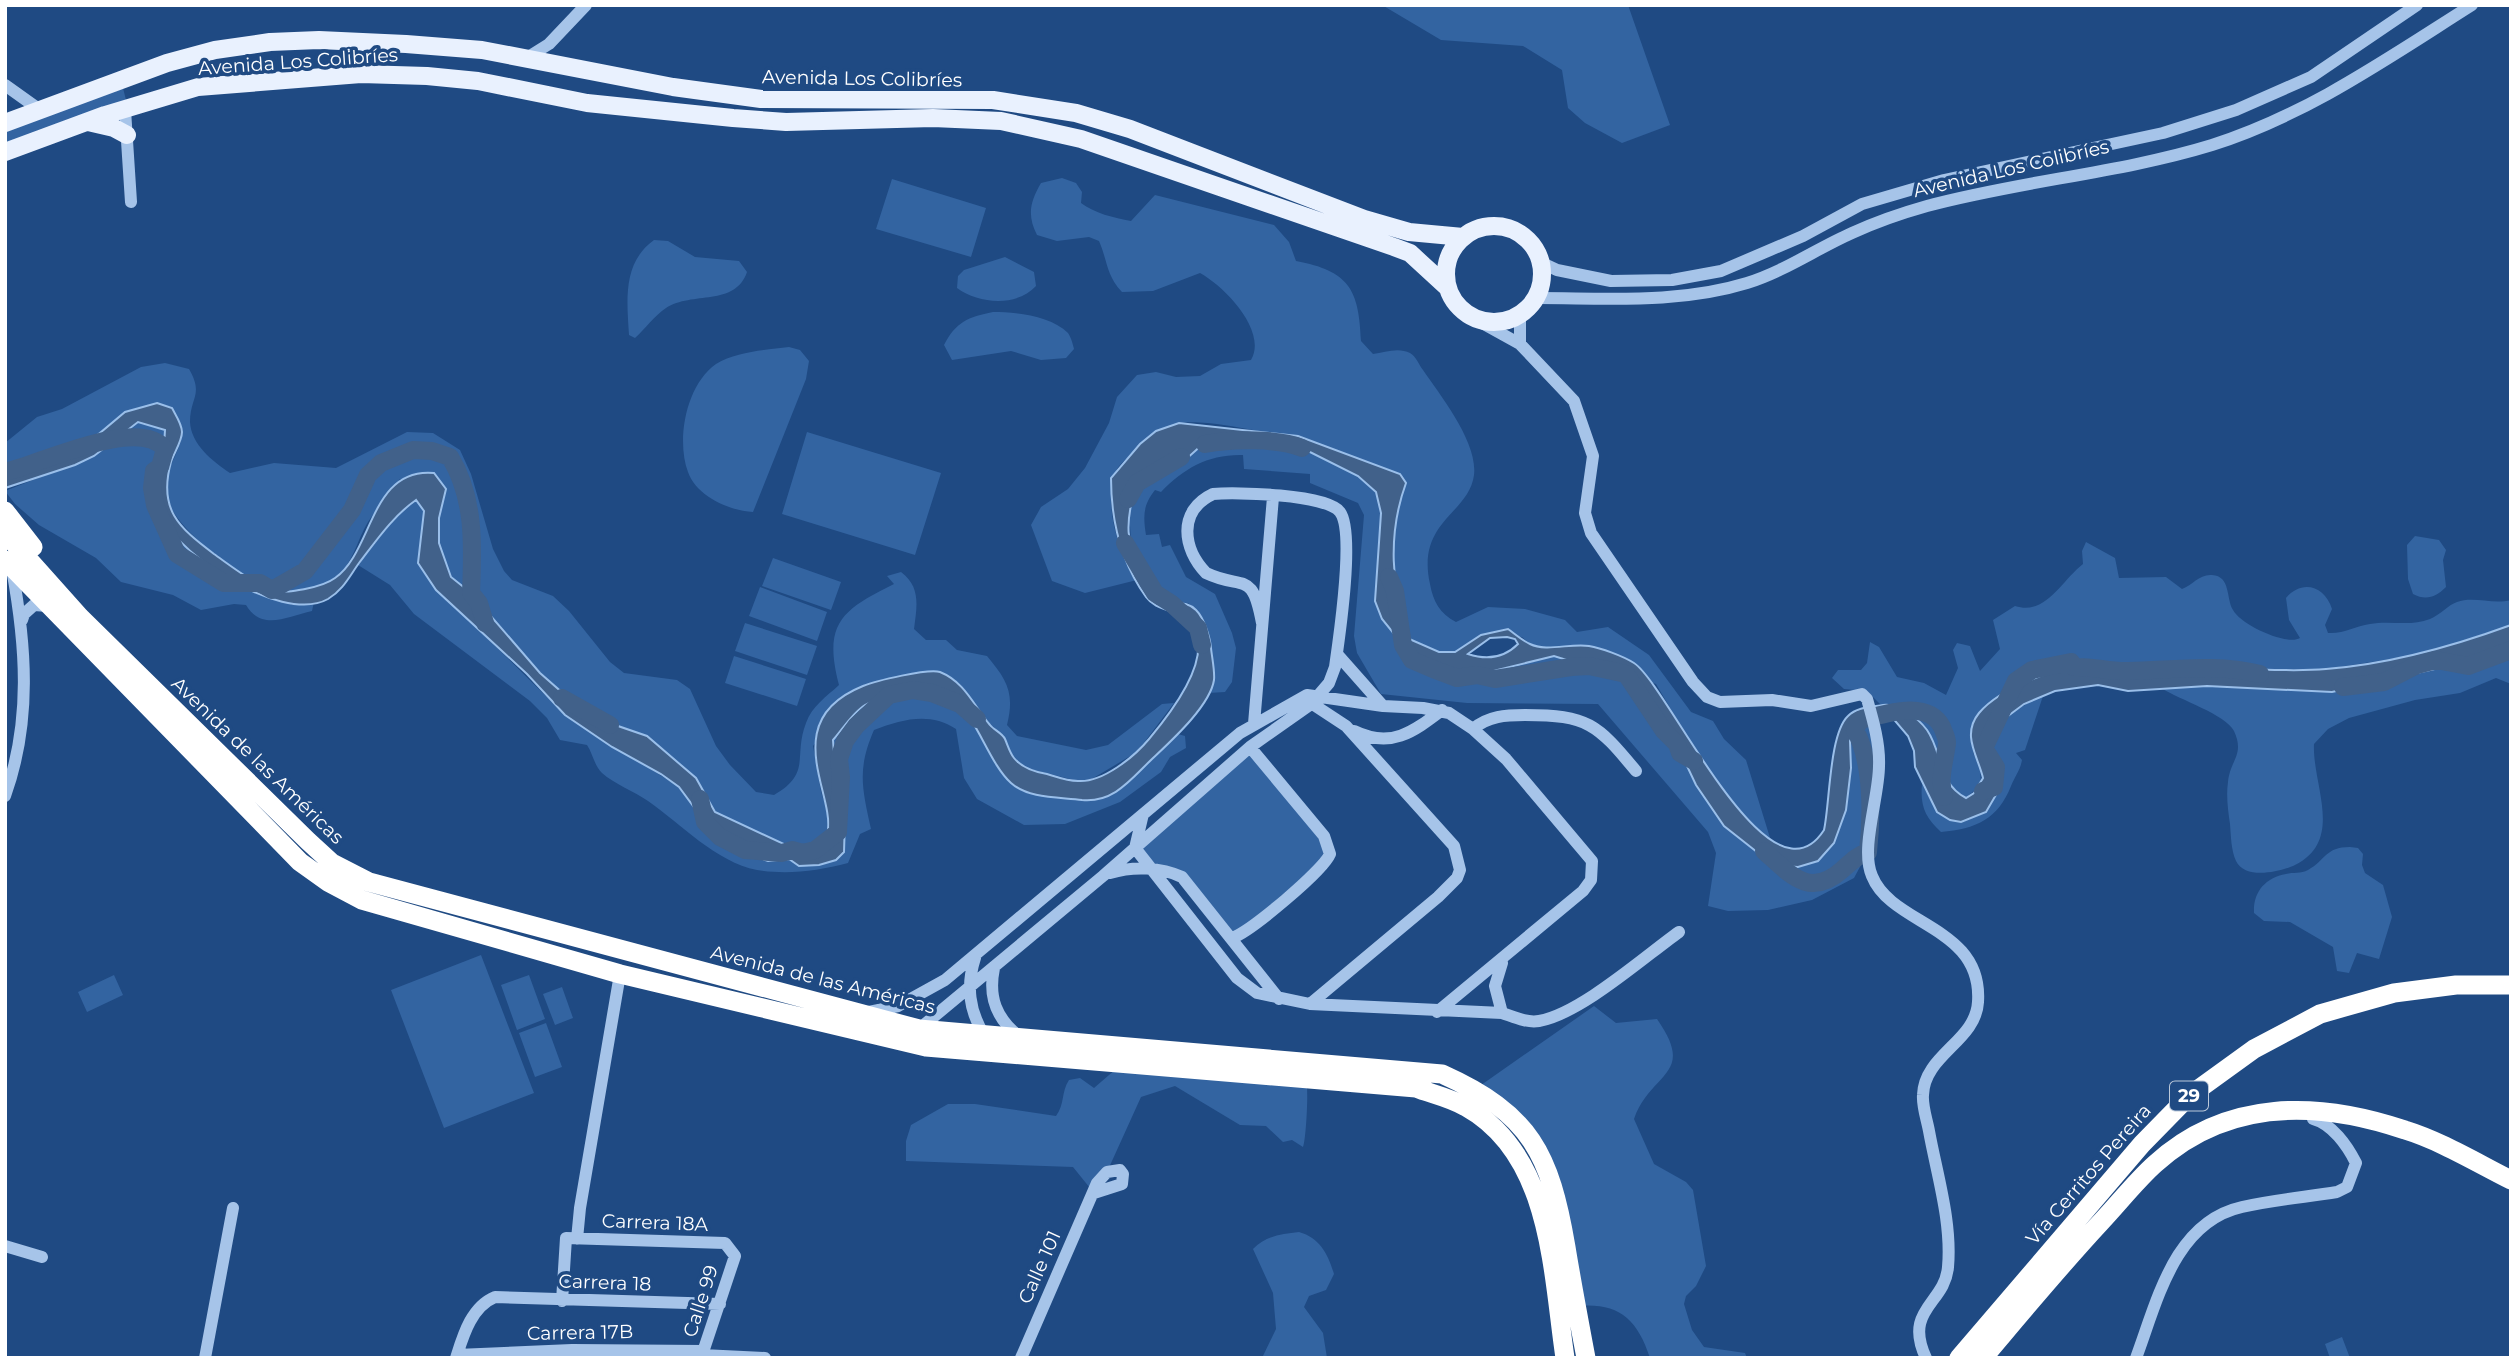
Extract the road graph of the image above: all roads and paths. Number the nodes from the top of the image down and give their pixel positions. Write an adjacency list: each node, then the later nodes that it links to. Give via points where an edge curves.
1 (586, 5): 4 (street)
2 (2417, 5): 19 (street, Avenida Los Colibríes, via 2311,77 2236,110 2163,133 1923,185 1862,204 1803,236 1721,271 1672,280 1611,281 1557,271)
3 (2472, 5): 21 (street, Avenida Los Colibríes, via 2327,97 2286,118 2210,145 1927,206 1850,234 1789,267 1700,294 1645,300)
4 (548, 44): 5 (street); 6 (street)
5 (525, 58): 6 (main road, Avenida Los Colibríes); 7 (main road, Avenida Los Colibríes, via 406,44 270,42 215,50)
6 (563, 66): 9 (main road, Avenida Los Colibríes)
7 (121, 80): 10 (main road, Avenida Los Colibríes); 11 (main road, via 127,97)
8 (9, 87): 10 (street); 14 (street, via 16,108)
9 (673, 87): 12 (main road); 18 (main road, Avenida Los Colibríes, via 781,100 993,100 1076,113 1130,129 1364,219 1409,232)
10 (40, 110): 14 (main road, Avenida Los Colibríes)
11 (125, 110): 12 (main road, Avenida Los Colibríes, via 198,87 362,74 478,82 587,103); 13 (main road, Avenida Los Colibríes); 15 (street)
12 (667, 112): 20 (main road, Avenida Los Colibríes, via 786,122 1001,121 1081,139 1410,253)
13 (84, 122): 15 (main road); 16 (main road, Avenida Los Colibríes)
14 (5, 123)
15 (127, 135): 17 (street)
16 (5, 152)
17 (131, 202)
18 (1463, 237): 19 (main road, via 1489,226 1516,231 1537,250); 20 (main road, via 1448,260)
19 (1542, 263): 21 (main road)
20 (1447, 287): 23 (main road, via 1452,300)
21 (1537, 298): 22 (main road)
22 (1520, 316): 23 (main road, via 1489,323); 24 (street)
23 (1473, 318): 24 (street)
24 (1520, 344): 86 (street, via 1574,401 1590,441 1593,456 1586,513 1591,533 1693,682 1720,702 1772,700 1811,706 1862,694 1867,699 1880,764 1868,852 1871,875 1882,895 1943,932 1971,965 1978,986 1975,1020 1932,1067 1923,1094 1950,1245 1948,1276 1924,1310 1919,1330)
25 (1273, 497): 32 (street); 32 (street, via 1213,494 1197,505 1187,525 1189,547 1198,565 1216,578 1246,583 1256,596); 33 (street, via 1331,505 1345,522)
26 (5, 510): 30 (highway)
27 (5, 533): 30 (highway, Avenida de las Américas)
28 (8, 564): 29 (highway, Avenida de las Américas); 31 (street)
29 (48, 606): 31 (street, via 28,608); 57 (highway, Avenida de las Américas, via 300,862 328,882 362,900)
30 (80, 617): 64 (highway, Avenida de las Américas, via 308,841 349,873 390,890)
31 (22, 620): 43 (street, via 23,728)
32 (1262, 623): 37 (street)
33 (1337, 654): 34 (street, via 1329,683); 35 (street)
34 (1311, 699): 35 (street); 37 (street); 38 (street); 41 (street)
35 (1383, 706): 36 (street)
36 (1442, 710): 38 (street, via 1404,736 1376,738); 39 (street)
37 (1254, 724): 40 (street)
38 (1346, 726): 61 (street, via 1439,826 1457,852 1460,870 1438,897)
39 (1474, 729): 42 (street, via 1503,716 1567,716 1603,733); 55 (street, via 1506,759 1592,861 1591,880 1583,891)
40 (1223, 747): 41 (street); 44 (street)
41 (1250, 747): 45 (street); 52 (street, via 1324,836 1330,854 1265,916)
42 (1636, 771)
43 (5, 796)
44 (1144, 811): 45 (street); 48 (street)
45 (1135, 848): 46 (street); 47 (street)
46 (1158, 870): 47 (street, via 1126,869); 52 (street, via 1182,877 1191,885); 60 (street, via 1237,978 1257,993)
47 (1103, 876): 49 (street)
48 (1068, 877): 49 (street); 50 (street)
49 (1081, 894): 53 (street)
50 (1013, 924): 53 (street); 54 (street)
51 (1679, 932): 63 (street, via 1570,1011 1529,1021)
52 (1232, 938): 60 (street)
53 (1027, 940): 56 (street)
54 (975, 957): 59 (street); 64 (street, via 916,998)
55 (1505, 958): 62 (street); 63 (street, via 1495,986)
56 (994, 968): 59 (street); 68 (street, via 995,1007)
57 (620, 974): 67 (highway, Avenida de las Américas); 73 (street)
58 (2511, 985): 87 (highway, Vía Cerritos Pereira / 29, via 2456,985 2395,993 2320,1014 2254,1049 2189,1096 2141,1144)
59 (969, 988): 65 (street); 66 (street)
60 (1279, 999): 61 (street)
61 (1310, 1004): 62 (street)
62 (1437, 1012): 63 (street)
63 (1502, 1013)
64 (857, 1014): 65 (highway, Avenida de las Américas)
65 (919, 1029): 66 (highway, Avenida de las Américas); 67 (highway)
66 (984, 1035): 68 (highway)
67 (901, 1042): 68 (highway, Avenida de las Américas)
68 (1015, 1045): 84 (highway, Avenida de las Américas, via 1416,1088 1467,1107 1502,1134 1533,1184 1542,1212); 85 (highway, Avenida de las Américas, via 1442,1074 1468,1086 1513,1117 1544,1160 1557,1194)
69 (2260, 1113): 70 (highway, 29, via 2309,1108 2375,1121 2408,1130); 88 (highway, 29, via 2205,1133 2156,1163); 89 (street, via 2326,1122 2352,1155 2354,1175 2347,1187 2337,1192 2239,1207 2192,1237 2172,1262)
70 (2511, 1180)
71 (1094, 1193): 83 (street, Calle 101)
72 (233, 1208): 81 (street)
73 (572, 1239): 75 (street, Carrera 18A, via 725,1243); 77 (street)
74 (5, 1247): 76 (street)
75 (735, 1256): 78 (street, Calle 99)
76 (42, 1257)
77 (562, 1301): 78 (street, Carrera 18); 80 (street, Carrera 18, via 513,1295 490,1298 470,1322)
78 (720, 1304): 79 (street, Calle 99)
79 (703, 1355): 80 (street, Carrera 17B, via 572,1350); 82 (street, Carrera 17B)
80 (457, 1356)
81 (205, 1358)
82 (765, 1358)
83 (1021, 1358)
84 (1565, 1358)
85 (1586, 1358)
86 (1926, 1358)
87 (1959, 1358)
88 (1983, 1358)
89 (2136, 1358)

